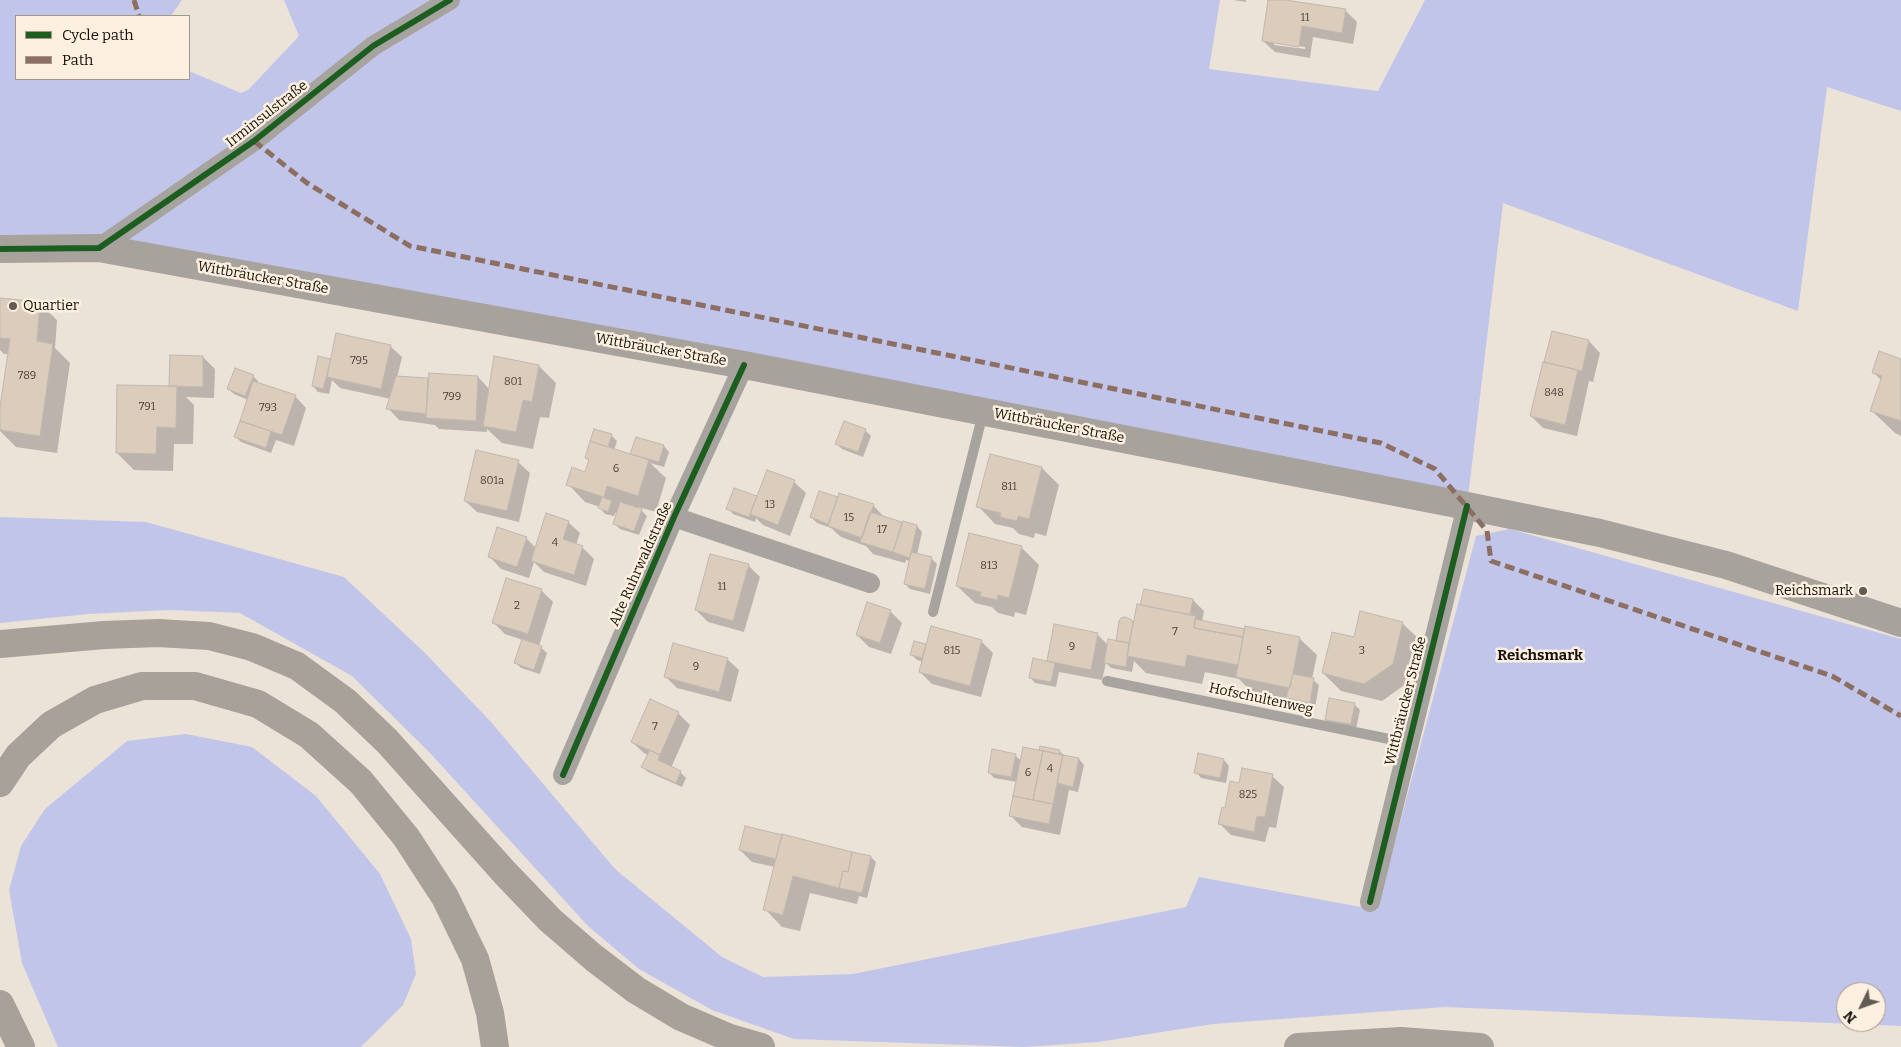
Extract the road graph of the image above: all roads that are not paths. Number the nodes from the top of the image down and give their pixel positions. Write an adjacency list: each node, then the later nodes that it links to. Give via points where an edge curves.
1 (450, 0): 2 (street, Irminsulstraße, via 374,46 254,141)
2 (99, 248): 3 (main road, Wittbräucker Straße); 4 (main road, Wittbräucker Straße)
3 (0, 249)
4 (744, 365): 5 (main road, Wittbräucker Straße); 7 (street, Alte Ruhrwaldstraße)
5 (983, 412): 6 (main road, Wittbräucker Straße); 9 (lane)
6 (1467, 506): 10 (main road, Wittbräucker Straße, via 1600,533 1726,565); 13 (street, Wittbräucker Straße)
7 (674, 517): 8 (street, Alte Ruhrwaldstraße); 14 (street, Alte Ruhrwaldstraße)
8 (870, 583)
9 (933, 612)
10 (1901, 623)
11 (0, 644): 20 (highway, via 104,635 158,633 209,636 252,647 297,666 345,701 387,741 505,873 550,920 594,958 636,990 681,1017)
12 (1107, 681): 13 (lane, Hofschultenweg)
13 (1410, 741): 16 (street, Wittbräucker Straße)
14 (563, 775)
15 (0, 783): 19 (highway, via 18,756 51,725 95,700 142,686 195,686 258,704 309,735 360,782 406,837 445,897 475,959 490,1013)
16 (1370, 902)
17 (0, 1004): 18 (highway)
18 (21, 1047)
19 (495, 1047)
20 (760, 1047)
21 (1298, 1047): 22 (highway, via 1401,1042)
22 (1480, 1047)

